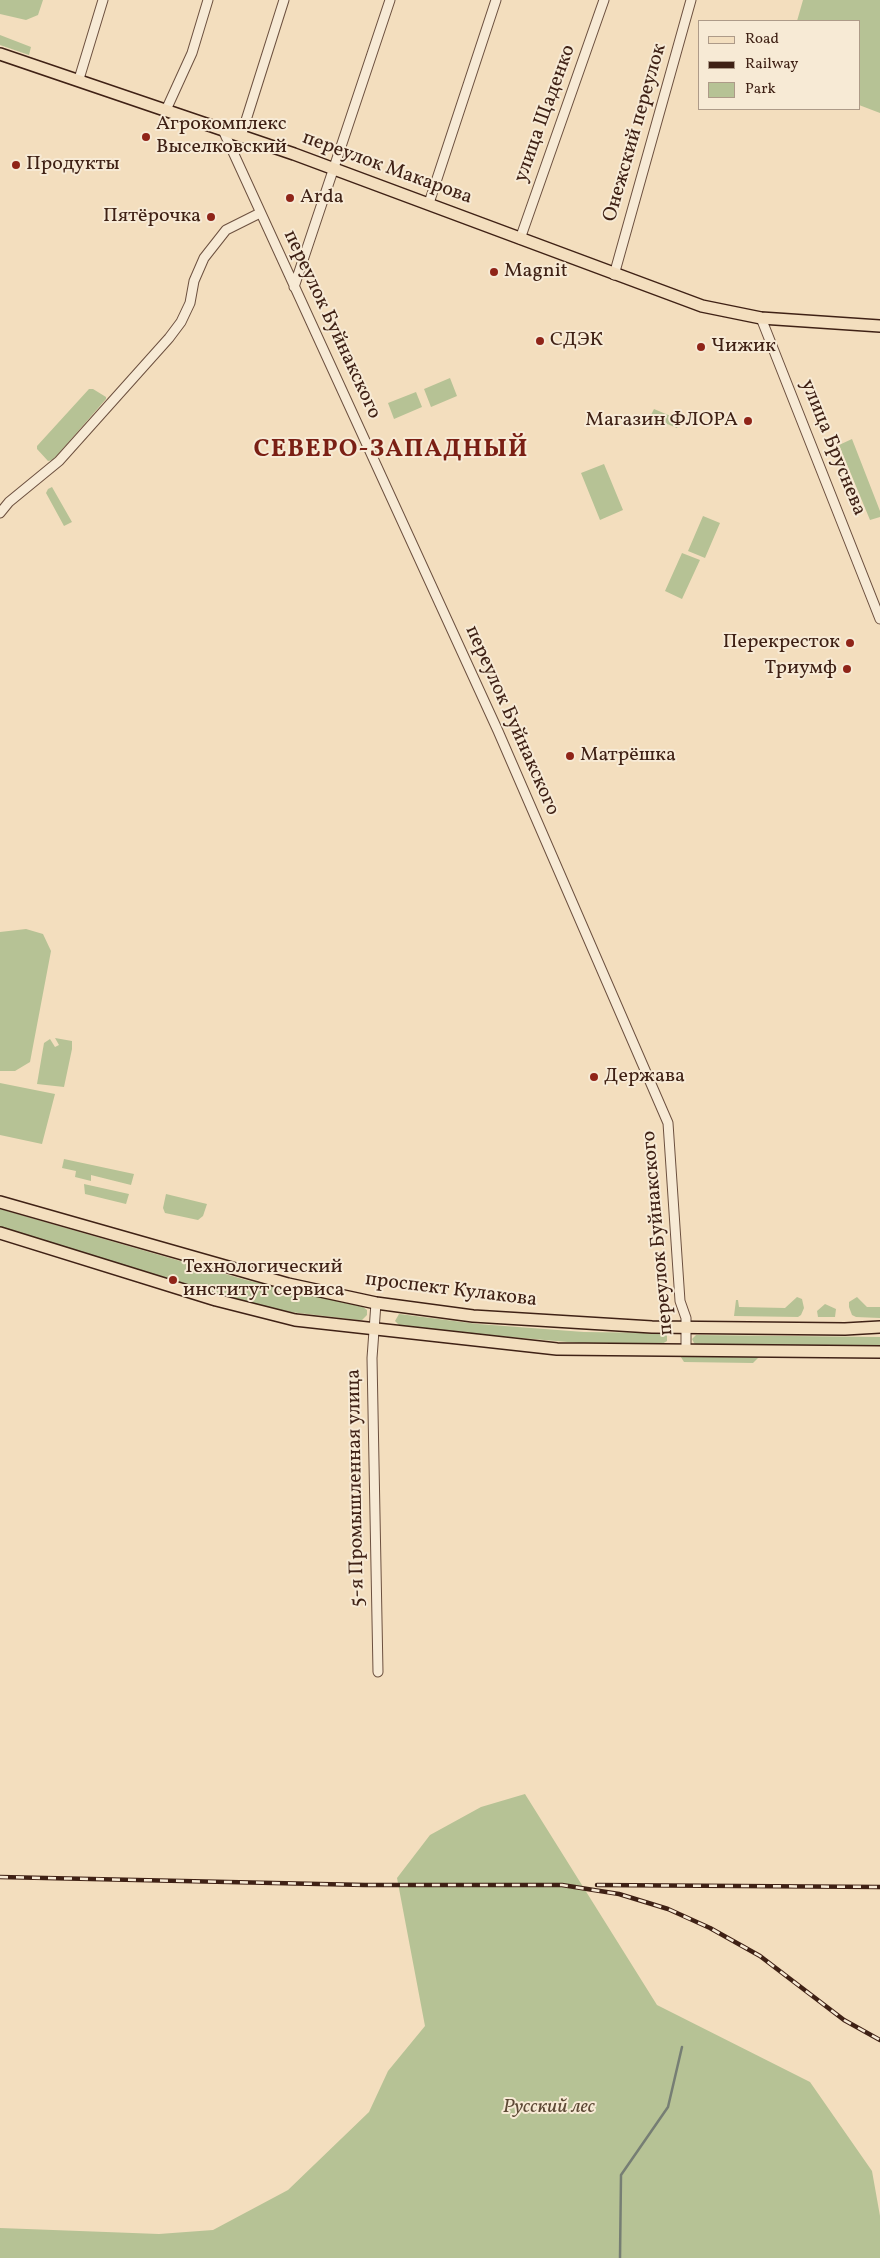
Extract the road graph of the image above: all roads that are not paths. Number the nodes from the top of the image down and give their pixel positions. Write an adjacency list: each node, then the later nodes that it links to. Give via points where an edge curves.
1 (103, 0): 9 (street)
2 (208, 0): 10 (street, via 192,53)
3 (284, 0): 12 (street)
4 (390, 0): 13 (street)
5 (496, 0): 14 (street)
6 (604, 0): 16 (street, улица Щаденко)
7 (691, 0): 17 (street, Онежский переулок)
8 (0, 54): 9 (main road, переулок Макарова)
9 (79, 79): 10 (main road, переулок Макарова)
10 (166, 110): 11 (main road, переулок Макарова)
11 (222, 128): 12 (main road, переулок Макарова); 15 (street, переулок Буйнакского)
12 (241, 136): 13 (main road, переулок Макарова)
13 (333, 169): 14 (main road, переулок Макарова); 18 (street)
14 (429, 203): 16 (main road, переулок Макарова)
15 (260, 214): 18 (street, переулок Буйнакского); 21 (street, via 226,230 204,258 181,322 59,461)
16 (520, 239): 17 (main road, переулок Макарова)
17 (614, 275): 19 (main road, переулок Макарова, via 702,306)
18 (294, 287): 27 (street, переулок Буйнакского, via 498,731 668,1123 680,1301)
19 (761, 318): 20 (main road, переулок Макарова); 22 (street, улица Бруснева)
20 (880, 326)
21 (0, 513)
22 (880, 619)
23 (0, 1202): 25 (main road, проспект Кулакова, via 277,1281)
24 (0, 1233): 28 (main road, via 222,1302 295,1320)
25 (376, 1303): 27 (main road, проспект Кулакова, via 510,1320); 28 (street, 5-я Промышленная улица)
26 (880, 1327): 27 (main road, проспект Кулакова)
27 (686, 1328): 29 (street, переулок Буйнакского)
28 (373, 1330): 29 (main road, via 557,1349); 31 (street, 5-я Промышленная улица)
29 (686, 1350): 30 (main road)
30 (880, 1352)
31 (378, 1672)

